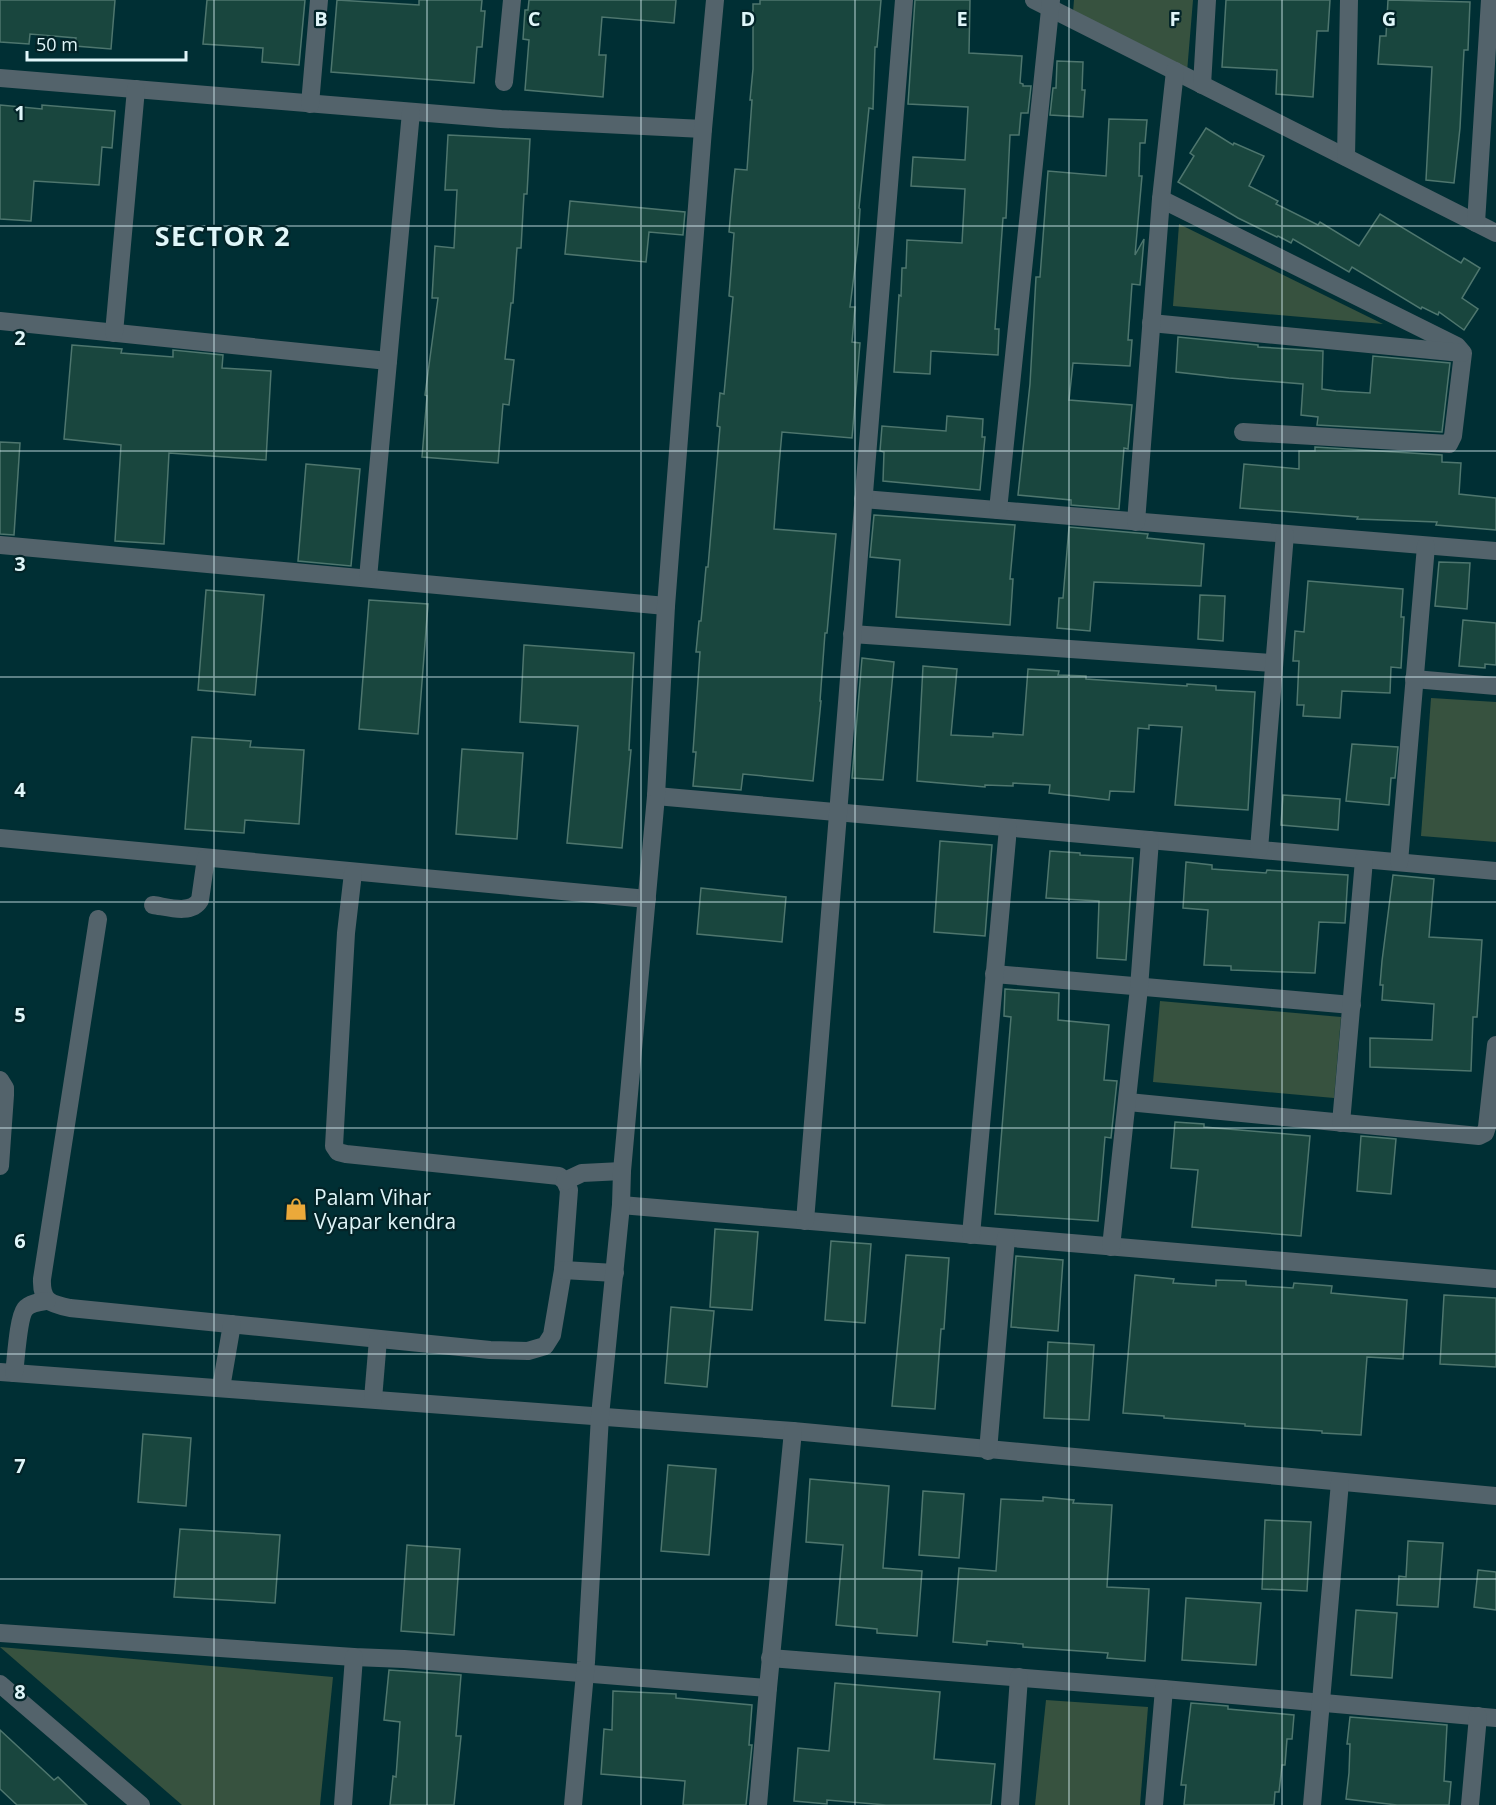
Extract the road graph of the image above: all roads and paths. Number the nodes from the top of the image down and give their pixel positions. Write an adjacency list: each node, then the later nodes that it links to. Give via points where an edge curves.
1 (319, 0): 14 (street)
2 (512, 0): 11 (street)
3 (715, 0): 16 (street)
4 (904, 0): 27 (street)
5 (1206, 0): 12 (street)
6 (1349, 0): 17 (street)
7 (1490, 0): 19 (street)
8 (1045, 3): 9 (street); 28 (street)
9 (1175, 71): 12 (street); 18 (street)
10 (0, 78): 13 (street)
11 (504, 82)
12 (1202, 85): 17 (street)
13 (136, 89): 14 (street); 23 (street)
14 (310, 104): 15 (street)
15 (411, 112): 16 (street); 25 (street)
16 (703, 129): 35 (street)
17 (1346, 157): 19 (street)
18 (1161, 199): 22 (street); 24 (street, via 1457,346)
19 (1476, 223): 20 (street)
20 (1496, 233)
21 (0, 321): 23 (street)
22 (1151, 323): 24 (street); 29 (street)
23 (114, 333): 25 (street)
24 (1463, 353): 26 (street, via 1449,444)
25 (388, 361): 34 (street)
26 (1243, 432)
27 (863, 499): 28 (street); 36 (street)
28 (998, 510): 29 (street)
29 (1136, 522): 30 (street)
30 (1285, 534): 32 (street); 37 (street)
31 (0, 544): 34 (street)
32 (1426, 546): 33 (street); 38 (street)
33 (1496, 551)
34 (368, 578): 35 (street)
35 (666, 606): 40 (street)
36 (852, 634): 37 (street); 41 (street)
37 (1273, 663): 45 (street)
38 (1414, 679): 39 (street); 48 (street)
39 (1496, 686)
40 (656, 796): 41 (street); 51 (street)
41 (838, 813): 42 (street); 65 (street)
42 (1008, 828): 44 (street); 54 (street)
43 (0, 838): 46 (street)
44 (1150, 840): 45 (street); 55 (street)
45 (1258, 849): 47 (street)
46 (206, 858): 50 (street); 52 (street, via 197,905 188,910)
47 (1364, 860): 48 (street); 56 (street)
48 (1399, 862): 49 (street)
49 (1496, 871)
50 (353, 873): 51 (street); 63 (street, via 334,1135 338,1152 559,1176)
51 (647, 899): 62 (street)
52 (153, 905)
53 (98, 920): 72 (street, via 42,1279 41,1292)
54 (994, 974): 55 (street); 66 (street)
55 (1139, 988): 56 (street); 59 (street)
56 (1352, 1005): 60 (street)
57 (1496, 1045): 60 (street, via 1485,1133 1479,1136)
58 (0, 1080): 61 (street, via 6,1095)
59 (1128, 1102): 60 (street); 68 (street)
60 (1341, 1123)
61 (0, 1166)
62 (622, 1171): 63 (street, via 582,1173); 64 (street)
63 (565, 1181): 69 (street, via 569,1190)
64 (621, 1205): 65 (street); 70 (street)
65 (805, 1221): 66 (street)
66 (970, 1235): 67 (street)
67 (1006, 1238): 68 (street); 80 (street)
68 (1111, 1247): 71 (street)
69 (563, 1270): 70 (street); 74 (street, via 552,1335 545,1346 528,1351 490,1350)
70 (615, 1273): 78 (street)
71 (1496, 1279)
72 (48, 1301): 73 (street, via 70,1308); 75 (street, via 33,1303 25,1309)
73 (232, 1324): 74 (street); 76 (street)
74 (378, 1339): 77 (street)
75 (7, 1372): 76 (street)
76 (221, 1388): 77 (street)
77 (373, 1399): 78 (street)
78 (600, 1416): 79 (street); 86 (street)
79 (793, 1431): 80 (street); 85 (street)
80 (988, 1451): 81 (street)
81 (1340, 1482): 82 (street); 91 (street)
82 (1496, 1496)
83 (0, 1633): 84 (street)
84 (354, 1657): 86 (street); 94 (street)
85 (770, 1658): 87 (street); 89 (street)
86 (585, 1674): 89 (street); 95 (street)
87 (1019, 1677): 90 (street); 97 (street)
88 (0, 1684): 93 (street)
89 (768, 1688): 96 (street)
90 (1164, 1689): 91 (street); 98 (street)
91 (1320, 1702): 92 (street); 99 (street)
92 (1487, 1717): 100 (street)
93 (141, 1805)
94 (343, 1805)
95 (573, 1805)
96 (759, 1805)
97 (1010, 1805)
98 (1154, 1805)
99 (1312, 1805)
100 (1470, 1805)

